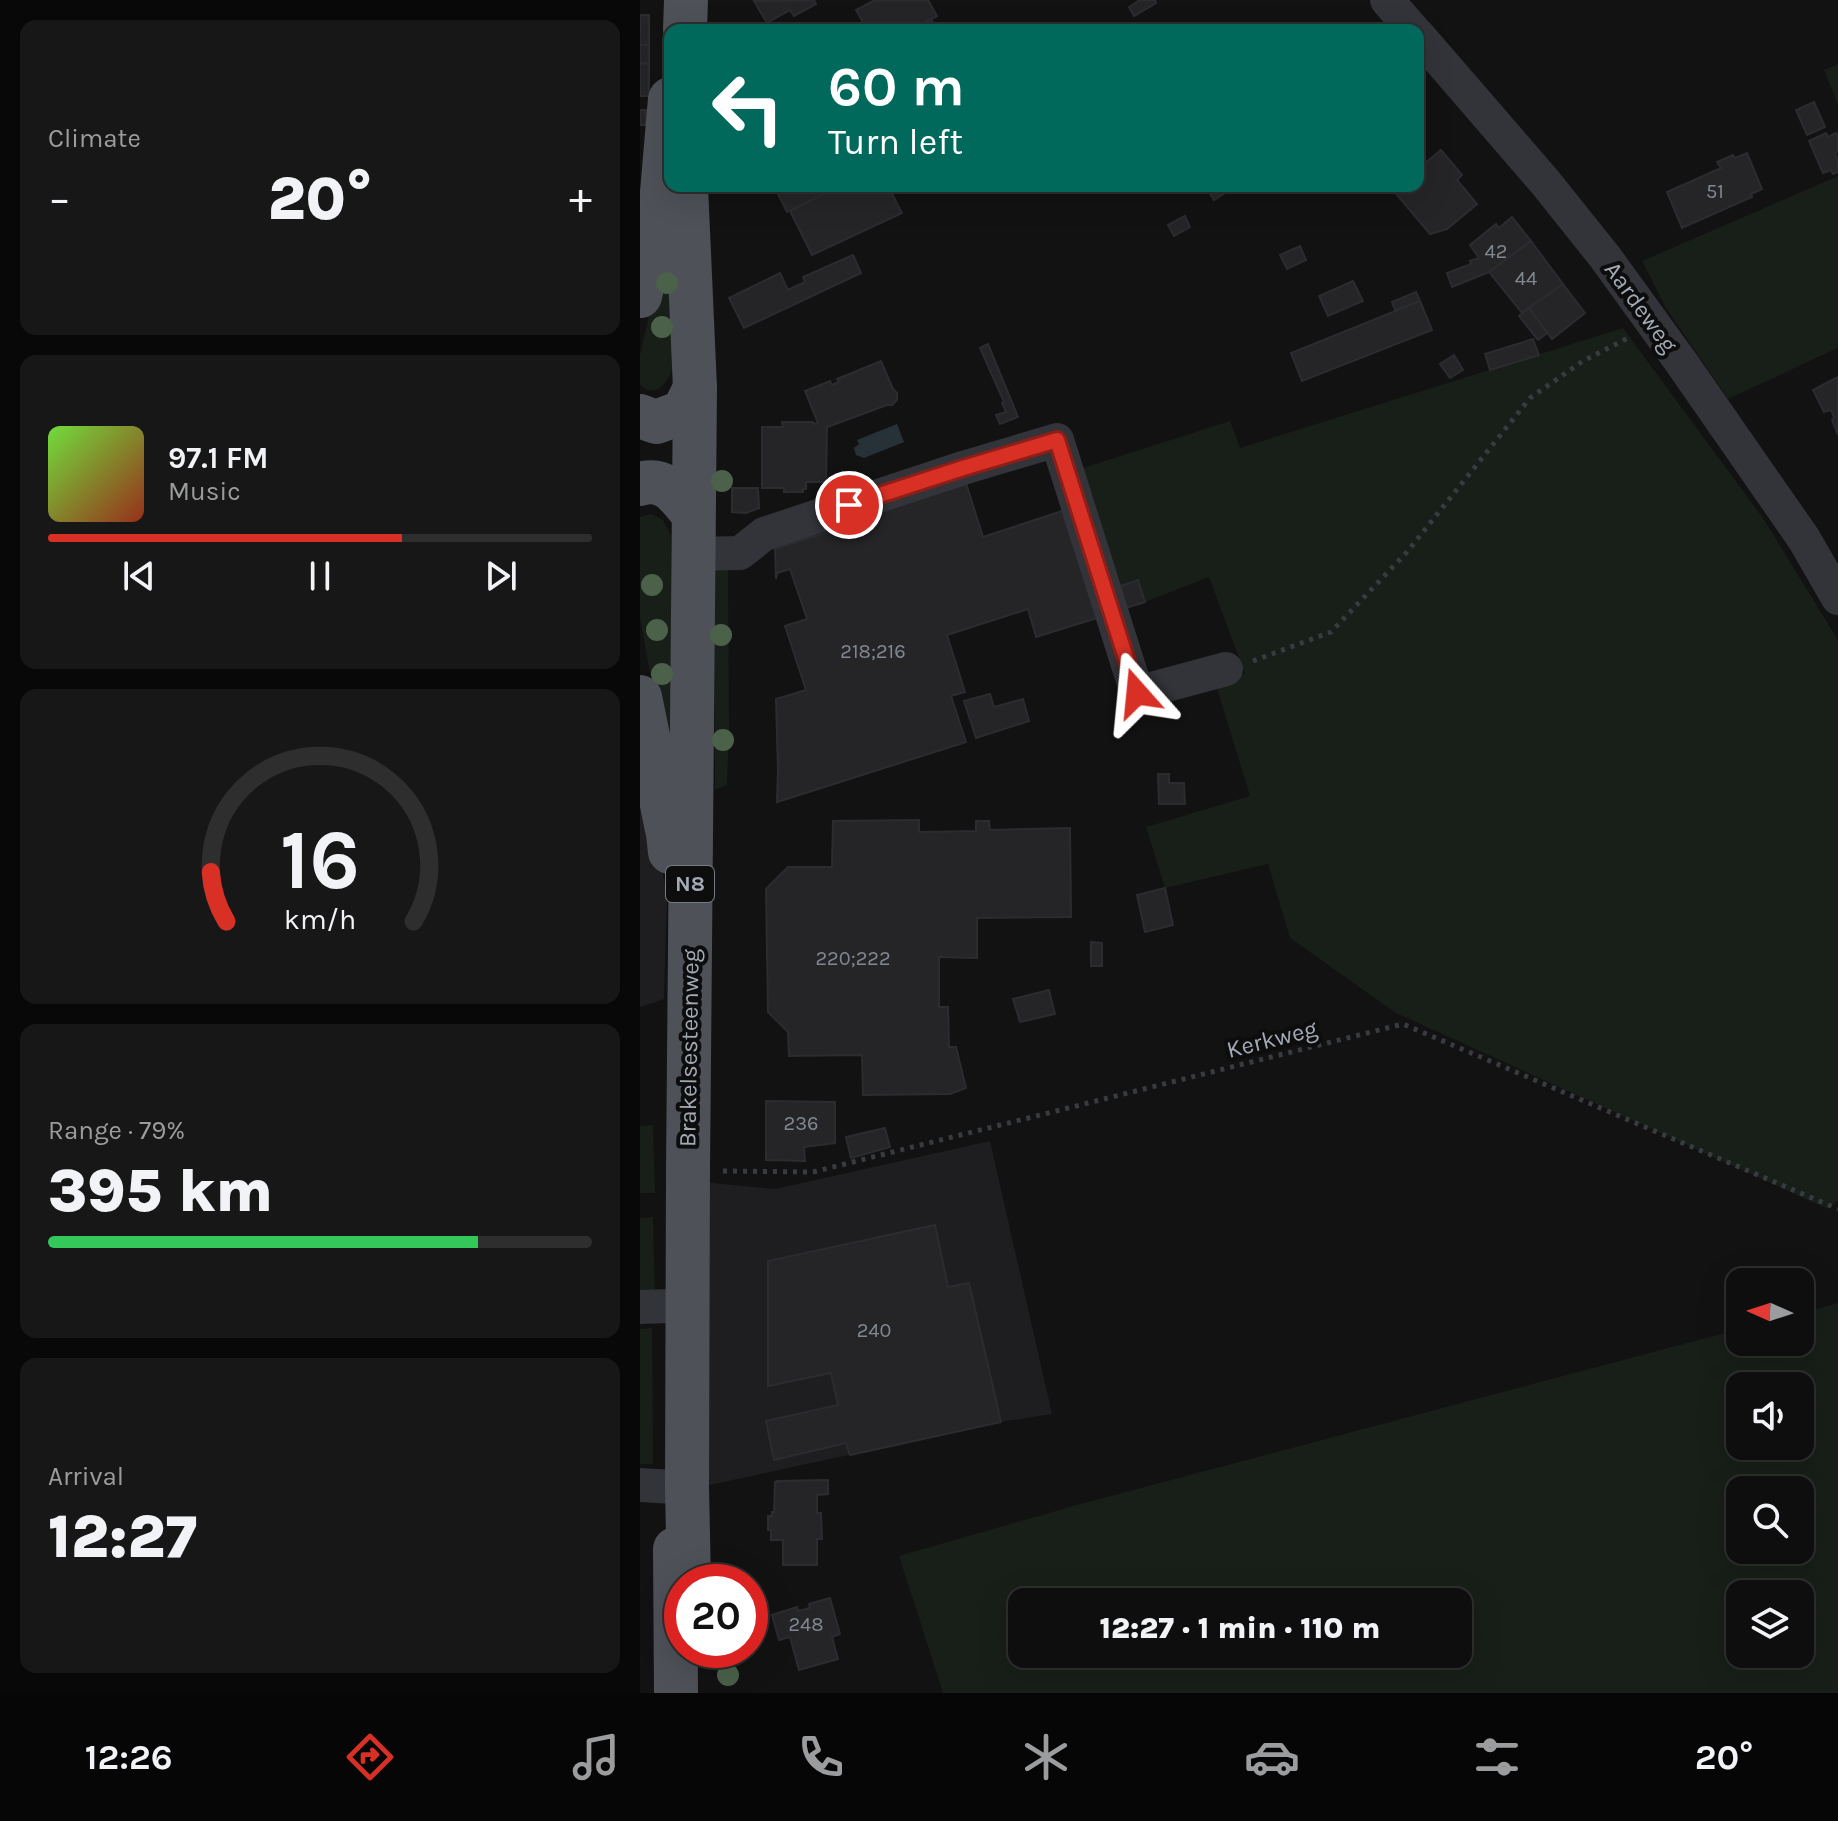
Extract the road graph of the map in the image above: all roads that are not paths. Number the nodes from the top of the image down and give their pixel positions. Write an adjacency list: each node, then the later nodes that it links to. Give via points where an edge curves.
1 (672, 0): 4 (main road)
2 (686, 0): 5 (main road)
3 (1387, 0): 6 (street)
4 (672, 24)
5 (685, 24)
6 (1408, 24)
7 (1424, 42): 15 (street, Aardeweg, via 1605,257 1804,539)
8 (664, 169): 10 (main road)
9 (686, 192): 11 (main road, Brakelsesteenweg / N8)
10 (640, 296)
11 (695, 388): 12 (main road, via 683,412 656,422); 14 (main road, Brakelsesteenweg / N8)
12 (640, 416)
13 (640, 484): 14 (main road, via 651,481 672,489)
14 (693, 534): 16 (street, via 740,553 764,534 1057,440 1137,693); 20 (main road, Brakelsesteenweg / N8)
15 (1838, 598)
16 (1226, 669)
17 (640, 697): 18 (main road, Brakelsesteenweg / N8, via 675,895)
18 (656, 1307): 19 (main road, Brakelsesteenweg / N8)
19 (657, 1486): 22 (main road, Brakelsesteenweg / N8)
20 (689, 1564)
21 (691, 1668): 23 (main road)
22 (676, 1693)
23 (692, 1693)

